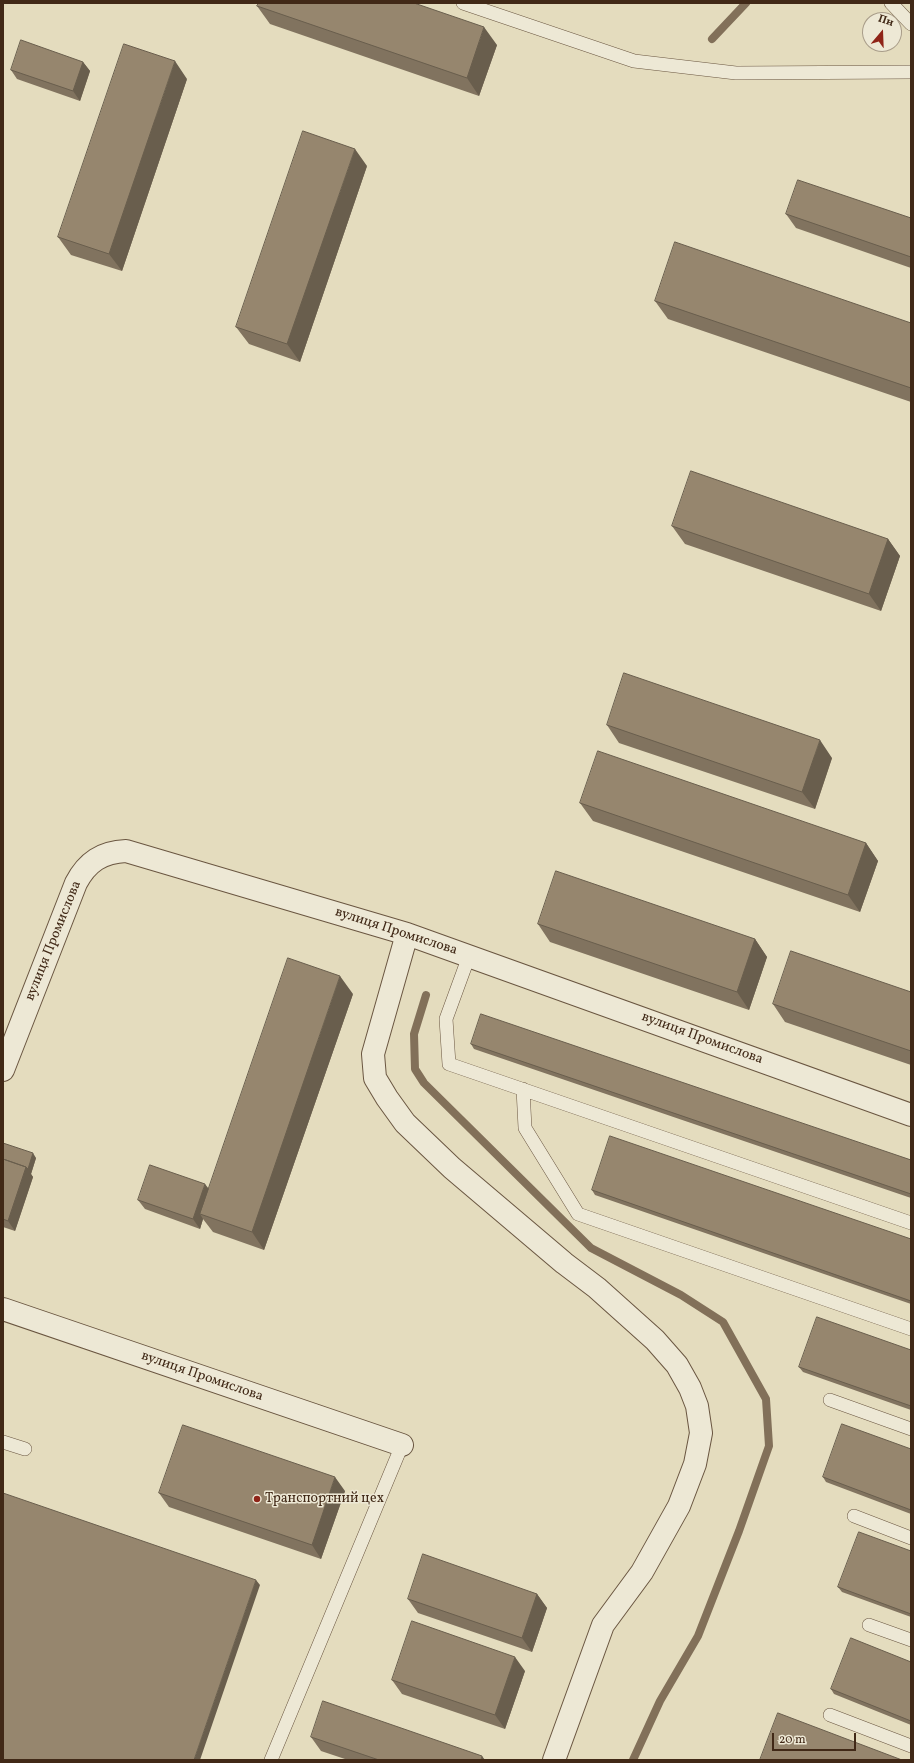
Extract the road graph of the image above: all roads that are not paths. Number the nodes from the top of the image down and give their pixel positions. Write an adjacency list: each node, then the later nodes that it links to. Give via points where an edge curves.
1 (462, 3): 4 (lane, via 634,61 736,73)
2 (891, 3): 3 (lane)
3 (911, 24)
4 (911, 72)
5 (406, 934): 6 (street, вулиця Промислова); 7 (street, вулиця Промислова, via 139,854 126,851 101,856 86,867 76,883); 25 (street, via 373,1054 376,1078 387,1098 405,1122 452,1168 597,1288 655,1340 677,1366 697,1406 701,1433 695,1464 679,1506 642,1572 603,1625)
6 (469, 956): 8 (lane, via 446,1019 449,1064); 9 (street, вулиця Промислова)
7 (3, 1070)
8 (523, 1089): 10 (lane); 12 (lane, via 525,1128 578,1214)
9 (911, 1115)
10 (911, 1223)
11 (3, 1309): 16 (street, вулиця Промислова)
12 (911, 1329)
13 (830, 1400): 14 (lane)
14 (911, 1429)
15 (3, 1442): 17 (lane)
16 (402, 1445): 24 (lane)
17 (25, 1449)
18 (854, 1516): 19 (lane)
19 (911, 1538)
20 (869, 1625): 21 (lane)
21 (911, 1640)
22 (830, 1715): 23 (lane)
23 (911, 1746)
24 (271, 1760)
25 (554, 1760)

